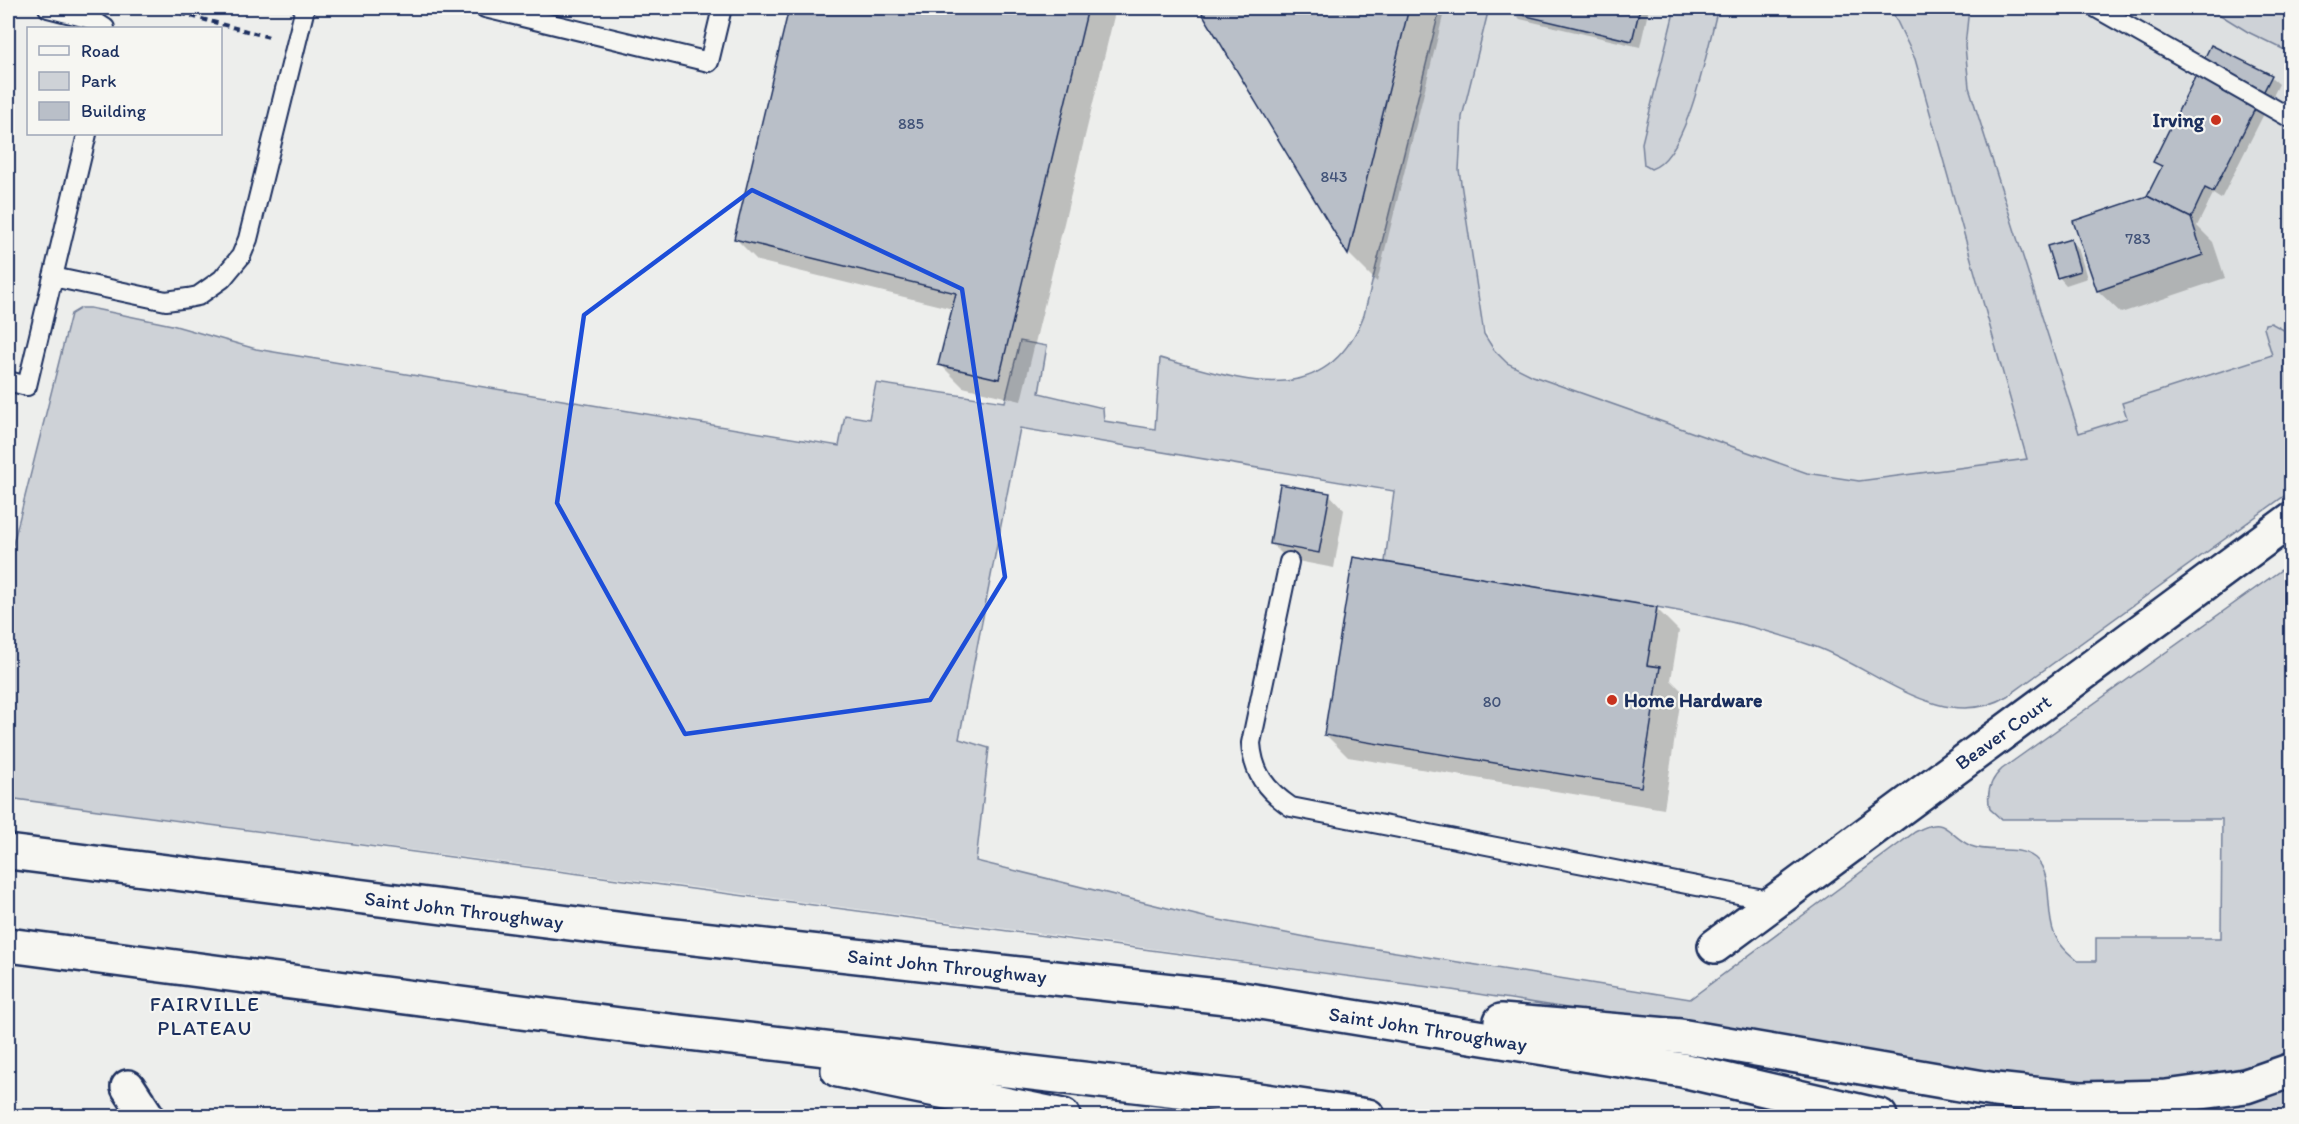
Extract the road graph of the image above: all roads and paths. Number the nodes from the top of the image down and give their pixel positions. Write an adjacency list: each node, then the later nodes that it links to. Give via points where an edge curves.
1 (48, 8): 8 (lane, via 91,19)
2 (161, 8): 9 (path)
3 (305, 8): 9 (lane)
4 (484, 8): 7 (lane)
5 (722, 8): 7 (lane, via 709,62)
6 (2096, 8): 10 (lane)
7 (518, 11)
8 (103, 27)
9 (296, 44): 12 (lane, via 248,239 241,256 222,279 198,296 176,301)
10 (2292, 119)
11 (87, 135): 12 (lane)
12 (53, 277): 13 (lane, via 27,386)
13 (8, 381)
14 (2292, 519): 17 (main road, Beaver Court)
15 (1289, 562): 17 (lane, via 1251,743 1258,777 1285,803 1302,810)
16 (8, 852): 20 (main road, Saint John Throughway, via 649,933)
17 (1774, 901): 19 (main road, Beaver Court)
18 (8, 945): 21 (main road)
19 (1714, 946)
20 (1235, 998): 22 (main road, via 1680,1036 1995,1090 2080,1099 2166,1096 2246,1086); 27 (main road, Saint John Throughway, via 1682,1070)
21 (628, 1026): 25 (main road); 26 (main road)
22 (2292, 1070)
23 (128, 1087): 24 (main road)
24 (147, 1116)
25 (1063, 1116)
26 (1368, 1116)
27 (1880, 1116)

